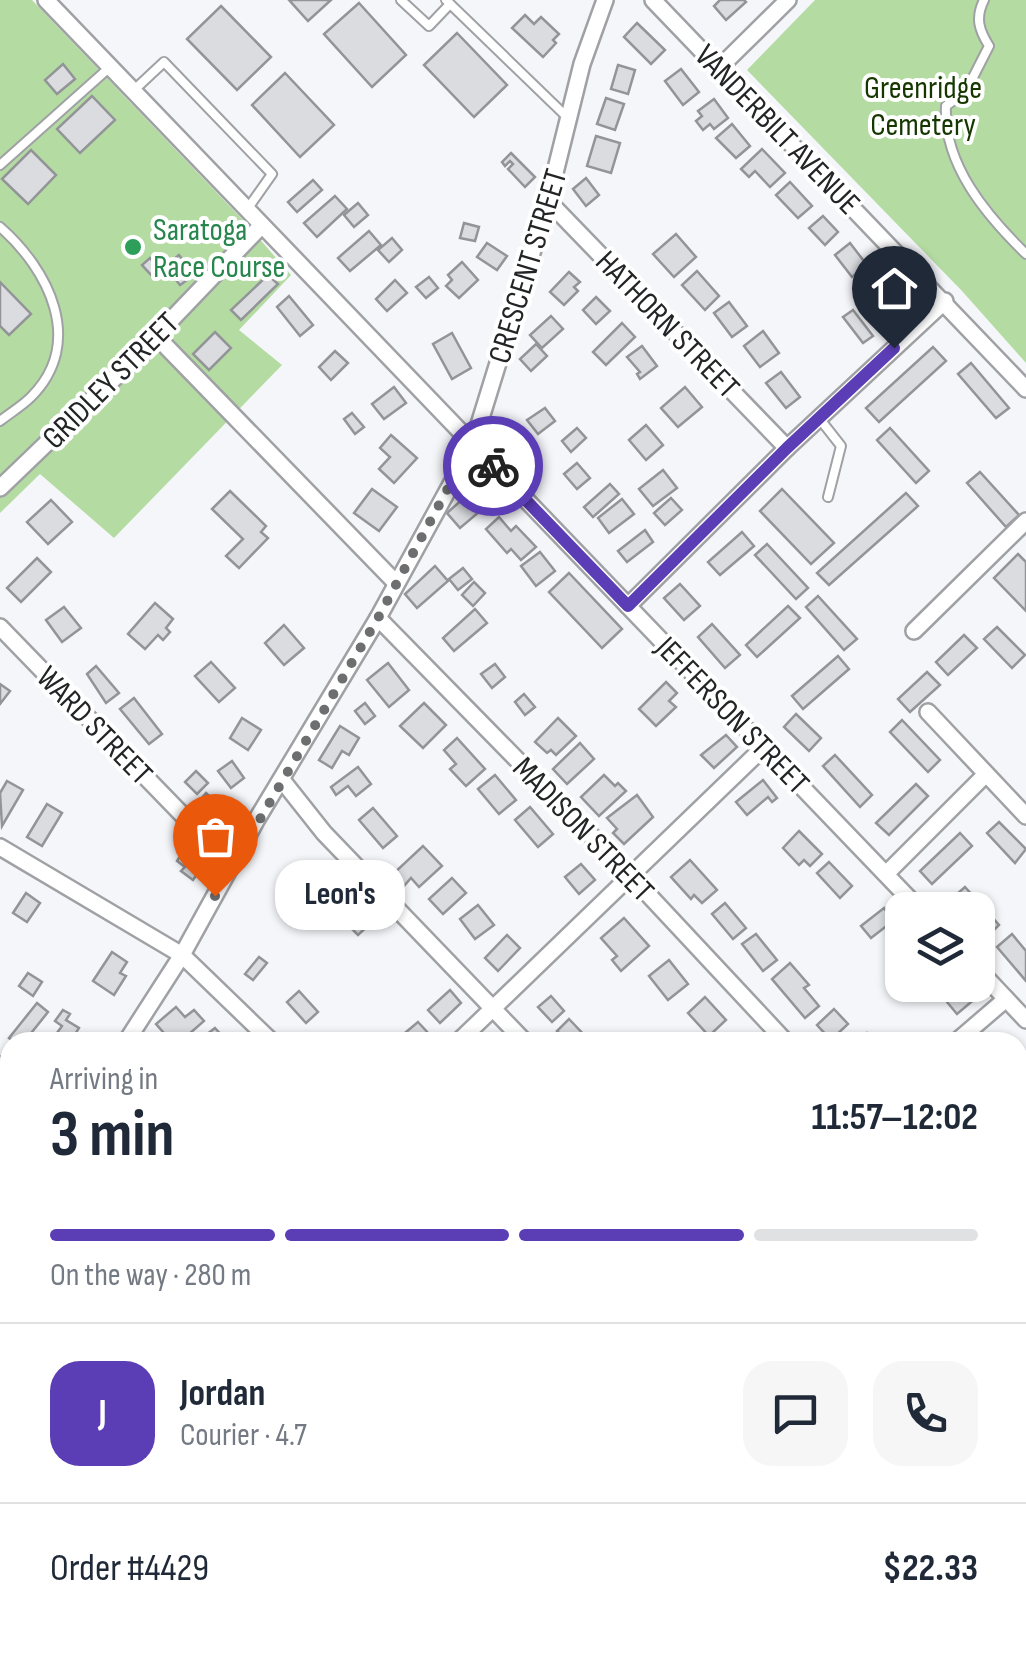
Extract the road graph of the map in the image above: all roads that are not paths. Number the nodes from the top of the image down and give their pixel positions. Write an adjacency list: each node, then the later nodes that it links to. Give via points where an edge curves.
1 (46, 0): 8 (street, JEFFERSON STREET)
2 (401, 0): 7 (lane, via 429,26)
3 (605, 0): 11 (street, CRESCENT STREET)
4 (652, 0): 9 (street, VANDERBILT AVENUE)
5 (788, 0): 9 (street)
6 (984, 0): 17 (lane, via 980,30 989,46 966,92 946,106 945,129 979,201)
7 (448, 2): 11 (lane)
8 (110, 67): 10 (street, JEFFERSON STREET); 12 (lane)
9 (719, 68): 18 (street, VANDERBILT AVENUE)
10 (134, 91): 14 (street, JEFFERSON STREET); 14 (lane, via 164,62 272,174)
11 (568, 119): 13 (street, CRESCENT STREET)
12 (0, 165)
13 (548, 201): 23 (street, CRESCENT STREET); 24 (street, HATHORN STREET)
14 (246, 211): 15 (street, JEFFERSON STREET)
15 (261, 226): 19 (street, GRIDLEY STREET); 23 (street, JEFFERSON STREET)
16 (0, 227): 22 (lane, via 24,248 52,294 59,323 52,362 33,395)
17 (1026, 254)
18 (945, 301): 20 (street, VANDERBILT AVENUE); 21 (street)
19 (156, 336): 25 (street, GRIDLEY STREET); 28 (street)
20 (1026, 389)
21 (819, 418): 24 (street); 26 (lane, via 840,446)
22 (0, 421)
23 (472, 444): 28 (street, CRESCENT STREET); 29 (street, JEFFERSON STREET)
24 (787, 448): 29 (street)
25 (0, 488)
26 (828, 497)
27 (1026, 521): 32 (street)
28 (396, 583): 30 (street, CRESCENT STREET)
29 (628, 606): 34 (street, JEFFERSON STREET)
30 (378, 618): 36 (street, CRESCENT STREET); 41 (street, MADISON STREET)
31 (0, 627): 39 (street, WARD STREET)
32 (914, 631)
33 (928, 712): 35 (street)
34 (764, 747): 40 (street, JEFFERSON STREET); 41 (street)
35 (986, 774): 37 (street); 40 (street)
36 (282, 780): 39 (street, CRESCENT STREET); 46 (street, via 324,833)
37 (1026, 816)
38 (0, 848): 43 (street)
39 (232, 866): 43 (street, CRESCENT STREET)
40 (886, 874): 42 (street, JEFFERSON STREET)
41 (630, 875): 46 (street); 52 (street, MADISON STREET)
42 (903, 892)
43 (182, 955): 48 (street, CRESCENT STREET); 49 (street)
44 (995, 987): 45 (street)
45 (1006, 998): 47 (street); 53 (street)
46 (493, 1008): 50 (street); 51 (street)
47 (1026, 1020)
48 (132, 1032)
49 (262, 1032)
50 (468, 1032)
51 (516, 1032)
52 (777, 1032)
53 (967, 1032)

